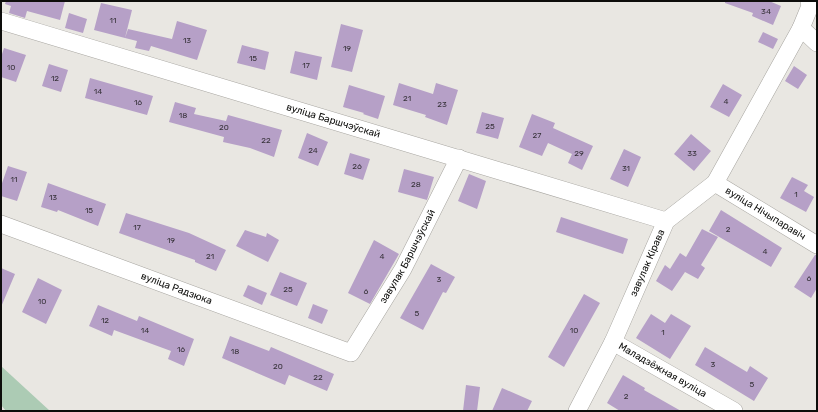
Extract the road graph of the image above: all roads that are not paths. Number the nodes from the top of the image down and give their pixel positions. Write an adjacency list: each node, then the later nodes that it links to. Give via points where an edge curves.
1 (809, 1): 3 (street, завулак Кірава, via 810,6)
2 (1, 21): 5 (street, вуліца Баршчэўскай)
3 (801, 28): 4 (street); 6 (street, завулак Кірава)
4 (817, 43)
5 (459, 158): 7 (street, вуліца Баршчэўскай); 11 (street, завулак Баршчэўскай, via 403,269)
6 (715, 183): 7 (street, завулак Кірава); 9 (street, вуліца Нічыпаравіч)
7 (666, 221): 10 (street, завулак Кірава)
8 (1, 224): 11 (street, вуліца Радзюка)
9 (817, 245)
10 (613, 342): 12 (street, завулак Кірава); 13 (street, Маладзёжная вуліца)
11 (351, 353)
12 (578, 411)
13 (734, 411)

